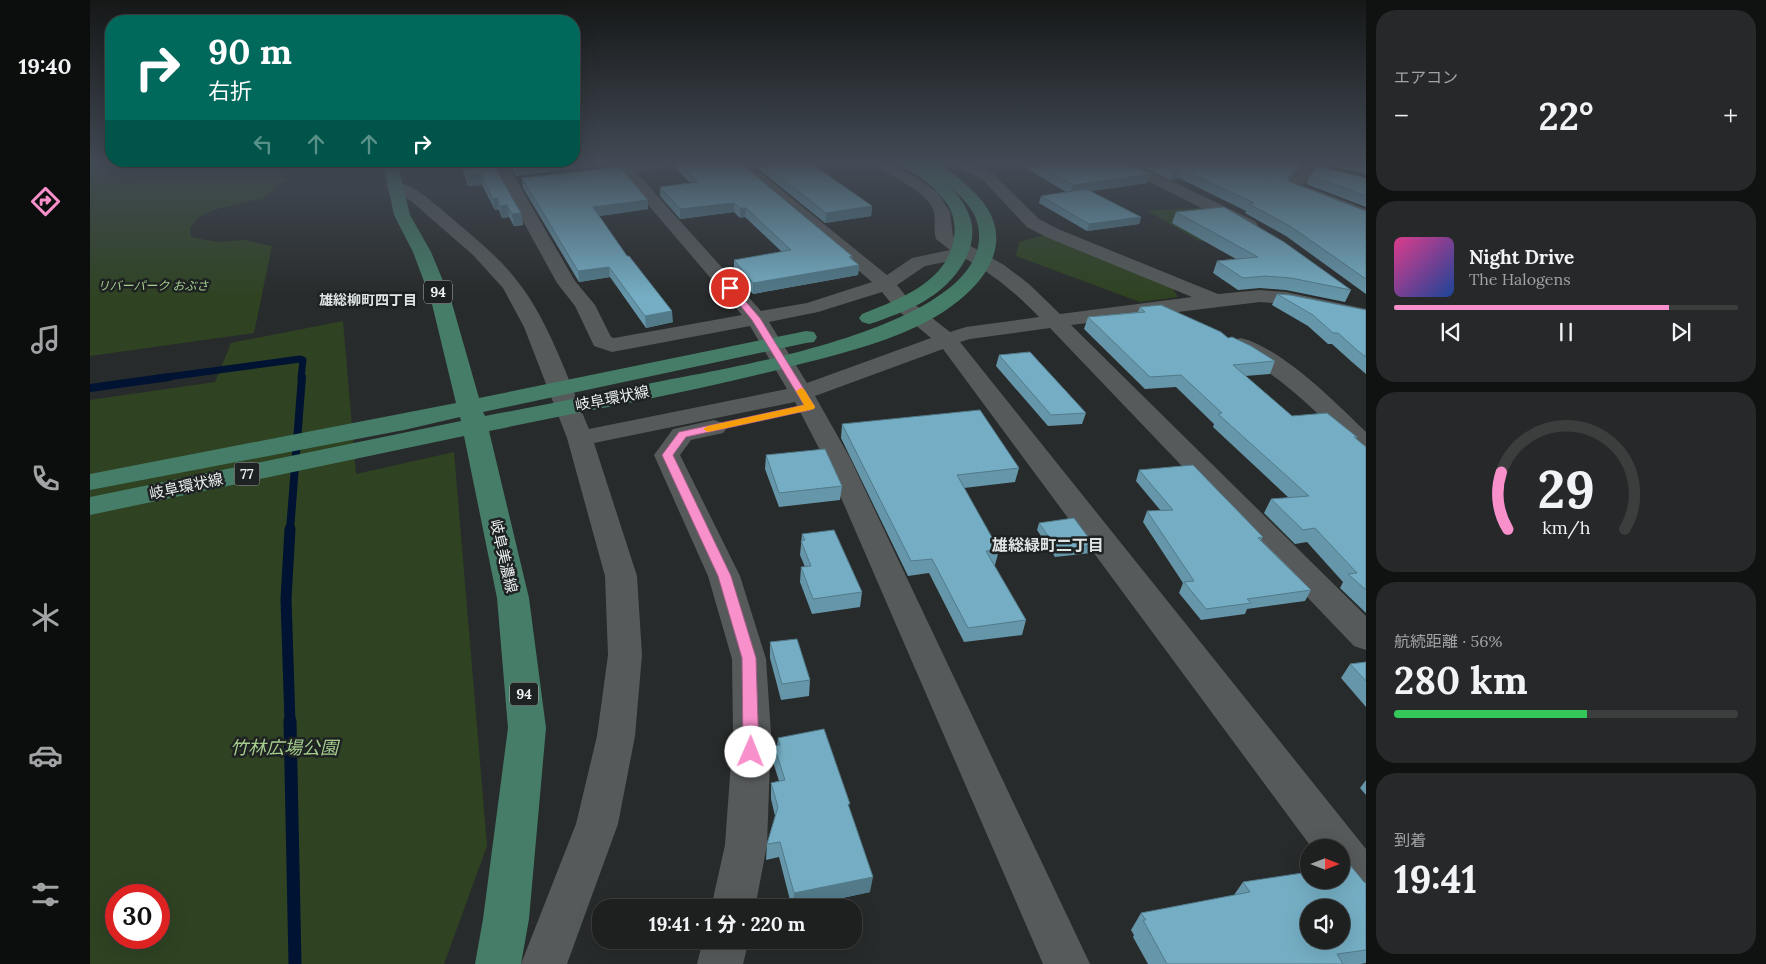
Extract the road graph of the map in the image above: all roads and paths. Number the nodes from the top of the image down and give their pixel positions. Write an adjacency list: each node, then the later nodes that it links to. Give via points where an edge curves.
1 (400, 207): 26 (main road, 岐阜美濃線 / 94, via 440,300)
2 (428, 207): 28 (street, via 479,251 511,285 535,327)
3 (532, 207): 19 (street, via 567,283 585,306 602,340 612,345)
4 (659, 207): 19 (street)
5 (793, 207): 15 (street)
6 (940, 207): 14 (street, via 945,239)
7 (957, 207): 14 (main road, 岐阜環状線 / 77, via 965,223)
8 (979, 207): 25 (main road, 岐阜環状線 / 77, via 989,226 989,247 982,262 972,278 952,297 918,318 877,334 750,370)
9 (1017, 207): 16 (street, via 1033,223 1052,232)
10 (1214, 207): 13 (street)
11 (1344, 207): 12 (street)
12 (1366, 216)
13 (1264, 232)
14 (964, 246): 15 (street, via 918,262); 20 (street, via 1022,288); 25 (main road, 岐阜環状線 / 77, via 946,273 928,290 846,326)
15 (886, 284): 19 (street, via 811,308); 23 (street, via 902,304)
16 (1216, 300): 17 (street); 18 (street, via 1260,296 1286,298)
17 (1158, 308): 20 (street); 21 (street)
18 (1361, 312)
19 (756, 318): 24 (street)
20 (1055, 320): 23 (street, via 966,333); 32 (street)
21 (1192, 323)
22 (1218, 335): 29 (street, via 1244,346 1286,372 1330,410)
23 (947, 340): 24 (street); 33 (street)
24 (806, 400): 28 (street); 36 (street, via 682,434 668,455 724,576 749,658 752,734 746,845); 41 (street, via 836,456)
25 (546, 401): 26 (main road, 岐阜環状線 / 77)
26 (472, 417): 27 (main road, 岐阜環状線 / 77); 38 (main road, 岐阜美濃線 / 94, via 513,598 527,728 506,920)
27 (404, 432): 30 (main road, 岐阜環状線 / 77); 31 (main road, 岐阜環状線 / 77)
28 (580, 438): 39 (street, via 621,576 625,655 616,736 597,824)
29 (1366, 448)
30 (90, 482)
31 (90, 506)
32 (1366, 637)
33 (1331, 839)
34 (1350, 863): 35 (street)
35 (1366, 883)
36 (735, 899)
37 (724, 949): 40 (street)
38 (498, 964)
39 (544, 964)
40 (720, 964)
41 (1068, 964)

